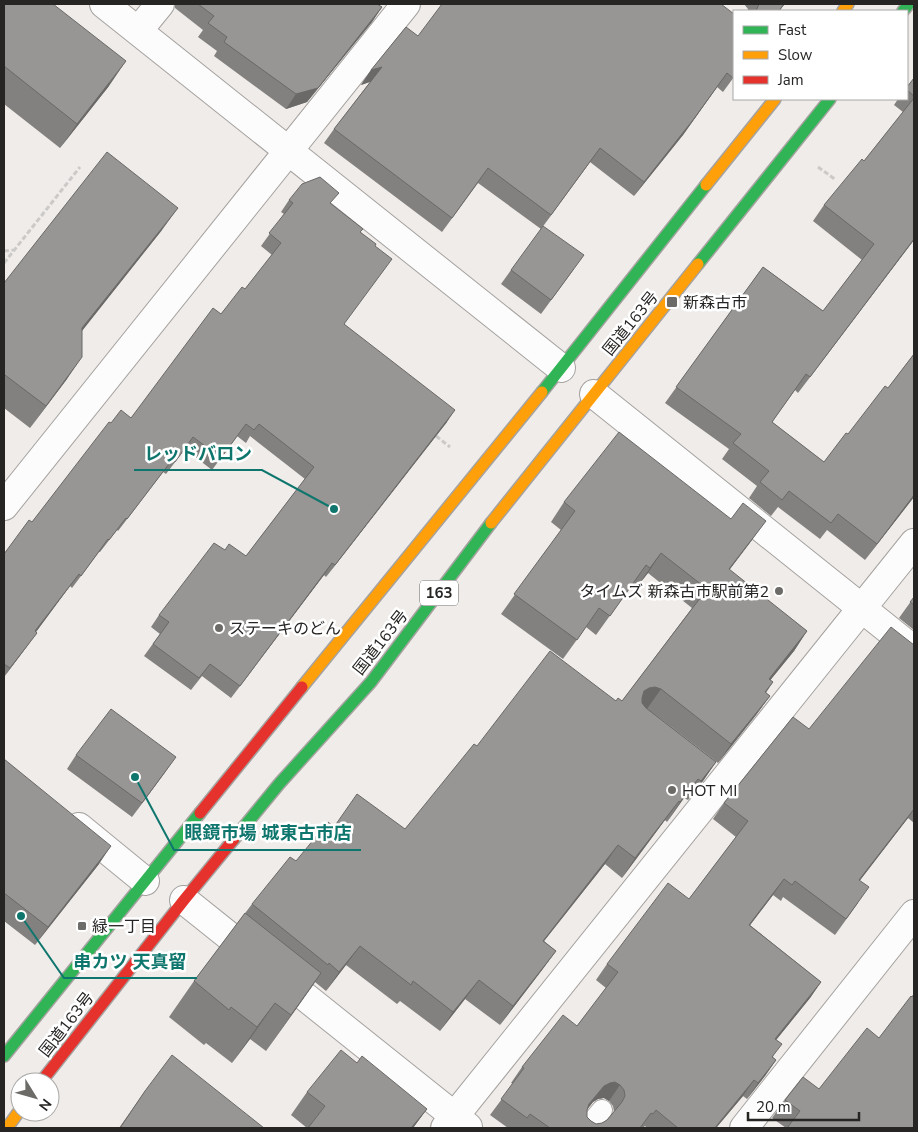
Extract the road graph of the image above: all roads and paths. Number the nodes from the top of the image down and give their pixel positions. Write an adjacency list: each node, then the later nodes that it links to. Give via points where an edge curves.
1 (104, 4): 4 (street)
2 (160, 4): 4 (street)
3 (406, 4): 7 (street)
4 (138, 31): 7 (street)
5 (774, 100): 14 (highway, 国道163号)
6 (829, 100): 15 (highway, 国道163号 / 163)
7 (288, 150): 14 (street); 18 (street)
8 (80, 167): 11 (path)
9 (818, 167): 10 (path)
10 (836, 180)
11 (14, 250): 12 (path); 13 (path)
12 (4, 251)
13 (4, 263)
14 (561, 368): 23 (highway, 国道163号)
15 (594, 394): 20 (street); 24 (highway, 国道163号 / 163, via 371,682 279,784)
16 (436, 436): 17 (path)
17 (450, 447)
18 (4, 506)
19 (914, 543): 20 (street)
20 (862, 608): 21 (street); 29 (street, via 715,776)
21 (914, 650)
22 (62, 814): 23 (street)
23 (145, 880): 26 (highway, 国道163号)
24 (184, 900): 27 (highway, 国道163号 / 163); 29 (street)
25 (914, 914): 31 (street)
26 (4, 1056)
27 (49, 1072)
28 (602, 1110): 30 (lane)
29 (456, 1124)
30 (587, 1128)
31 (744, 1128)

